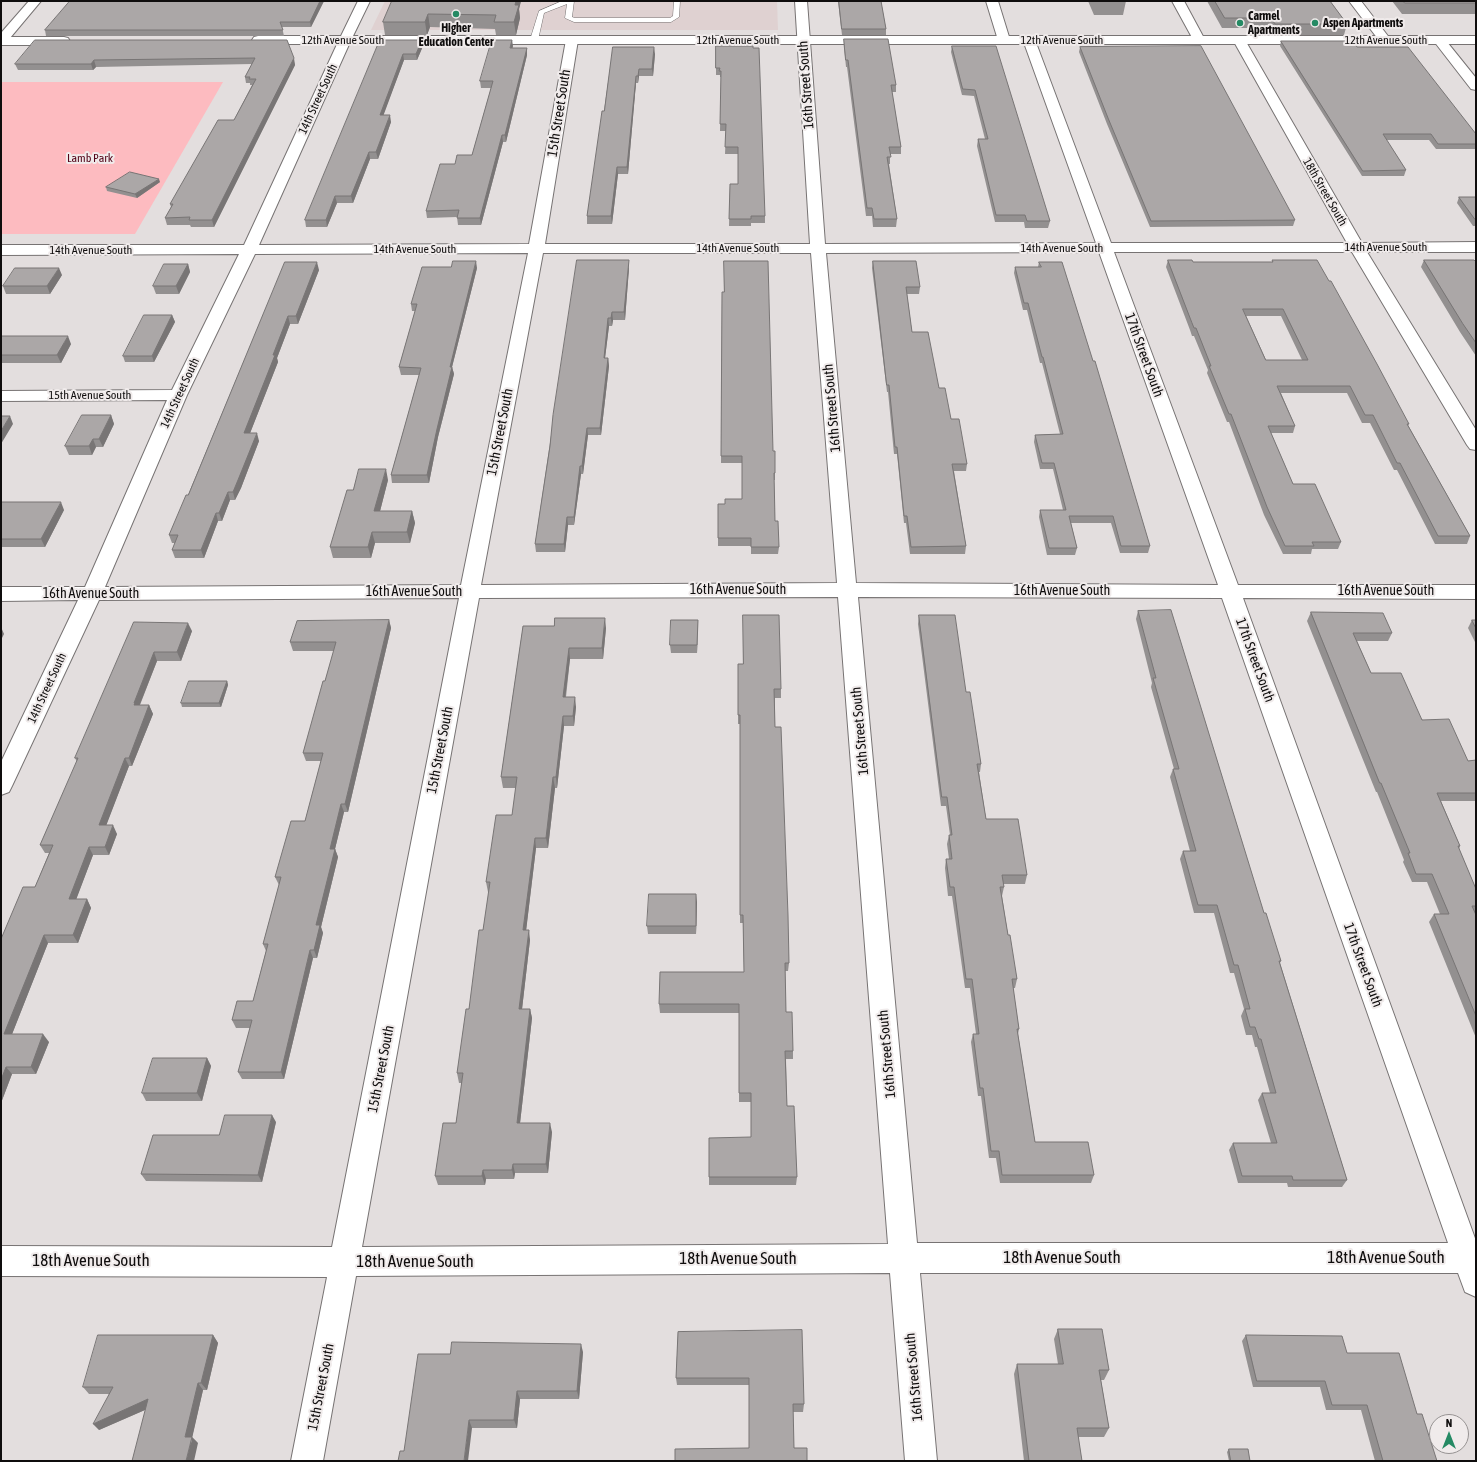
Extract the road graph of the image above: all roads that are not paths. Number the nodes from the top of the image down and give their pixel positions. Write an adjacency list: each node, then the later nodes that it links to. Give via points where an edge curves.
1 (35, 1): 21 (street)
2 (364, 1): 10 (street, 14th Street South)
3 (570, 1): 4 (lane, via 568,18 574,20 671,20 676,17); 11 (lane, via 541,12)
4 (677, 1)
5 (801, 1): 13 (street, 16th Street South)
6 (992, 1): 14 (street)
7 (1178, 1): 16 (street)
8 (1355, 1): 18 (street)
9 (248, 40): 10 (street, 12th Avenue South)
10 (345, 40): 11 (street, 12th Avenue South); 30 (street, 14th Street South)
11 (534, 40): 12 (street, 12th Avenue South)
12 (572, 40): 13 (street, 12th Avenue South); 26 (street, 15th Street South)
13 (803, 40): 14 (street, 12th Avenue South); 27 (street, 16th Street South)
14 (1004, 40): 15 (street, 12th Avenue South)
15 (1029, 40): 16 (street, 12th Avenue South); 24 (street, 17th Street South)
16 (1199, 40): 17 (street, 12th Avenue South)
17 (1239, 40): 18 (street, 12th Avenue South); 25 (street, 18th Street South)
18 (1385, 40): 19 (street, 12th Avenue South)
19 (1439, 40): 20 (street, 12th Avenue South); 23 (street)
20 (1476, 40)
21 (1, 41): 22 (street)
22 (76, 41)
23 (1476, 86)
24 (1105, 247): 25 (street, 14th Avenue South); 27 (street, 14th Avenue South); 36 (street, 17th Street South)
25 (1357, 247): 28 (street, 14th Avenue South); 33 (street, 18th Street South)
26 (536, 248): 27 (street, 14th Avenue South); 30 (street, 14th Avenue South); 35 (street, 15th Street South)
27 (818, 248): 34 (street, 16th Street South)
28 (1476, 248)
29 (1, 250): 30 (street, 14th Avenue South)
30 (249, 250): 31 (street, 14th Street South)
31 (178, 395): 32 (street, 15th Avenue South); 39 (street, 14th Street South)
32 (1, 396)
33 (1476, 444)
34 (848, 590): 35 (street, 16th Avenue South); 36 (street, 16th Avenue South); 41 (street, 16th Street South)
35 (470, 591): 39 (street, 16th Avenue South); 43 (street, 15th Street South)
36 (1230, 591): 37 (street, 16th Avenue South); 44 (street, 17th Street South)
37 (1476, 592)
38 (1, 594): 39 (street, 16th Avenue South)
39 (91, 594): 40 (street, 14th Street South)
40 (1, 786)
41 (904, 1258): 43 (street, 18th Avenue South); 44 (street, 18th Avenue South); 46 (street, 16th Street South)
42 (1, 1261): 43 (street, 18th Avenue South)
43 (345, 1262): 45 (street, 15th Street South)
44 (1473, 1266)
45 (307, 1461)
46 (920, 1461)

